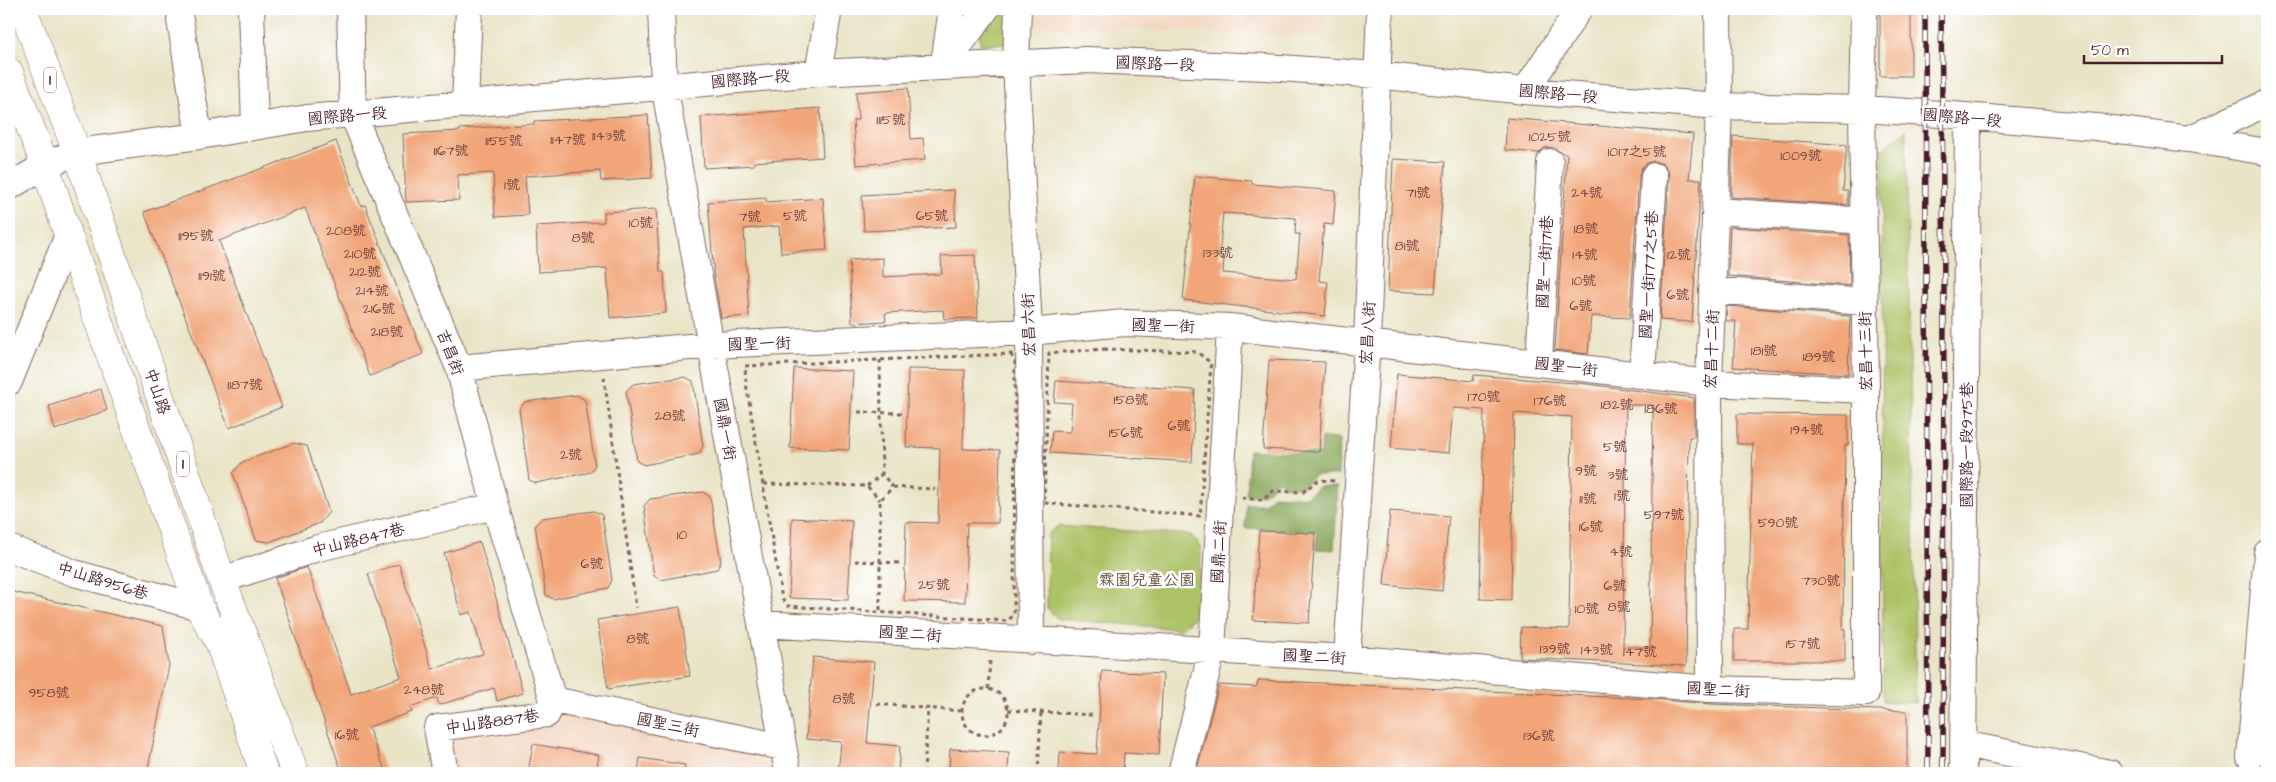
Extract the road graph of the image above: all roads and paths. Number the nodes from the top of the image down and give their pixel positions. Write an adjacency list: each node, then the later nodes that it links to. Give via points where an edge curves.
1 (23, 9): 31 (main road, 中山路 / 1)
2 (251, 9): 28 (street)
3 (350, 9): 26 (street, 吉昌街)
4 (469, 9): 23 (street)
5 (661, 9): 20 (street, 國鼎一街)
6 (829, 9): 18 (street)
7 (952, 9): 16 (street)
8 (986, 9): 16 (street)
9 (1018, 9): 15 (street, 宏昌六街)
10 (1380, 9): 19 (street, 宏昌八街)
11 (1579, 9): 21 (street)
12 (1718, 9): 24 (street, 宏昌十二街)
13 (1864, 9): 25 (street, 宏昌十三街)
14 (180, 20): 29 (street)
15 (1016, 62): 16 (street, 國際路一段); 19 (street, 國際路一段, via 1115,62); 44 (street, 宏昌六街)
16 (944, 66): 18 (street, 國際路一段)
17 (9, 72): 34 (main road, 中山路 / 1)
18 (818, 73): 20 (street, 國際路一段)
19 (1377, 75): 21 (street, 國際路一段); 45 (street, 宏昌八街)
20 (664, 85): 23 (street, 國際路一段); 46 (street, 國鼎一街)
21 (1525, 91): 24 (street, 國際路一段)
22 (2267, 103): 30 (street)
23 (465, 105): 26 (street, 國際路一段)
24 (1719, 106): 25 (street, 國際路一段); 38 (street, 宏昌十二街)
25 (1862, 109): 27 (street, 國際路一段); 42 (street, 宏昌十三街)
26 (353, 115): 28 (street, 國際路一段); 49 (street, 吉昌街)
27 (1968, 117): 30 (street, 國際路一段); 99 (street, 國際路一段975巷)
28 (255, 126): 29 (street, 國際路一段)
29 (199, 136): 31 (street, 國際路一段)
30 (2189, 139): 32 (street, 國際路一段)
31 (77, 152): 34 (street, 國際路一段); 78 (main road, 中山路 / 1)
32 (2267, 152)
33 (1550, 162): 48 (street, 國聖一街171巷)
34 (45, 165): 35 (street); 37 (street); 40 (main road, 中山路 / 1)
35 (9, 173)
36 (1654, 176): 50 (street, 國聖一街177之5巷)
37 (9, 187)
38 (1716, 211): 39 (street); 41 (street, 宏昌十二街)
39 (1851, 220)
40 (68, 235): 54 (street); 79 (main road, 中山路 / 1)
41 (1712, 290): 42 (street); 55 (street, 宏昌十二街)
42 (1865, 302): 56 (street, 宏昌十三街)
43 (1230, 327): 44 (street, 國聖一街, via 1125,323); 45 (street, 國聖一街); 84 (street, 國鼎二街)
44 (1029, 332): 46 (street, 國聖一街); 83 (street, 宏昌六街)
45 (1367, 342): 48 (street, 國聖一街); 86 (street, 宏昌八街)
46 (711, 345): 49 (street, 國聖一街); 82 (street, 國鼎一街)
47 (880, 359): 58 (path); 62 (path, via 745,366); 81 (path, via 1011,354 1015,363 1014,615 1007,622)
48 (1539, 362): 50 (street, 國聖一街)
49 (458, 368): 68 (street, 吉昌街)
50 (1642, 375): 55 (street, 國聖一街)
51 (613, 376): 53 (path)
52 (594, 378): 53 (path)
53 (604, 378): 80 (path)
54 (9, 382)
55 (1709, 382): 56 (street, 國聖一街); 90 (street, 宏昌十二街)
56 (1866, 390): 91 (street, 宏昌十三街)
57 (858, 412): 58 (path)
58 (881, 413): 59 (path); 60 (path)
59 (902, 413)
60 (882, 474): 63 (path); 64 (path)
61 (1343, 481): 69 (path, via 1318,480 1303,492 1272,491 1263,500 1240,498)
62 (764, 484): 63 (path); 81 (path, via 782,599 788,606)
63 (867, 486): 66 (path)
64 (893, 487): 65 (path); 66 (path)
65 (934, 489)
66 (880, 500): 76 (path)
67 (1044, 503): 70 (path); 71 (path); 71 (path, via 1049,353 1104,349 1197,352 1211,363)
68 (495, 506): 78 (street, 中山路847巷, via 318,548); 92 (street, 吉昌街)
69 (1240, 508)
70 (1044, 512)
71 (1200, 516): 72 (path)
72 (1202, 526)
73 (9, 548): 79 (street, 中山路956巷, via 74,573)
74 (2267, 553): 101 (street)
75 (855, 562): 76 (path)
76 (880, 563): 77 (path); 81 (path)
77 (901, 564)
78 (222, 580): 103 (main road, 中山路 / 1)
79 (200, 607): 102 (main road, 中山路 / 1, via 219,642)
80 (636, 608)
81 (880, 613)
82 (761, 624): 83 (street, 國聖二街); 100 (street, 國鼎一街)
83 (1032, 641): 84 (street, 國聖二街)
84 (1212, 650): 86 (street, 國聖二街); 108 (street, 國鼎二街)
85 (980, 658): 87 (path)
86 (1347, 658): 90 (street, 國聖二街)
87 (990, 659): 88 (path); 89 (path)
88 (1000, 659)
89 (988, 689): 95 (path, via 1002,696); 96 (path, via 972,692 966,697)
90 (1710, 690): 91 (street, 國聖二街)
91 (1866, 693)
92 (553, 700): 100 (street, 國聖三街); 104 (street, 中山路887巷, via 547,714 437,728)
93 (877, 704): 94 (path)
94 (928, 708): 96 (path); 106 (path)
95 (1008, 710): 96 (path, via 1004,726 984,736 965,725); 97 (path)
96 (961, 711)
97 (1041, 713): 98 (path); 107 (path)
98 (1092, 715)
99 (1963, 744): 109 (street, 國際路一段975巷); 110 (street)
100 (783, 747): 105 (street, 國鼎一街)
101 (2250, 757)
102 (264, 773)
103 (295, 773)
104 (445, 773)
105 (788, 773)
106 (924, 773)
107 (1038, 773)
108 (1181, 773)
109 (1963, 773)
110 (2110, 773)

